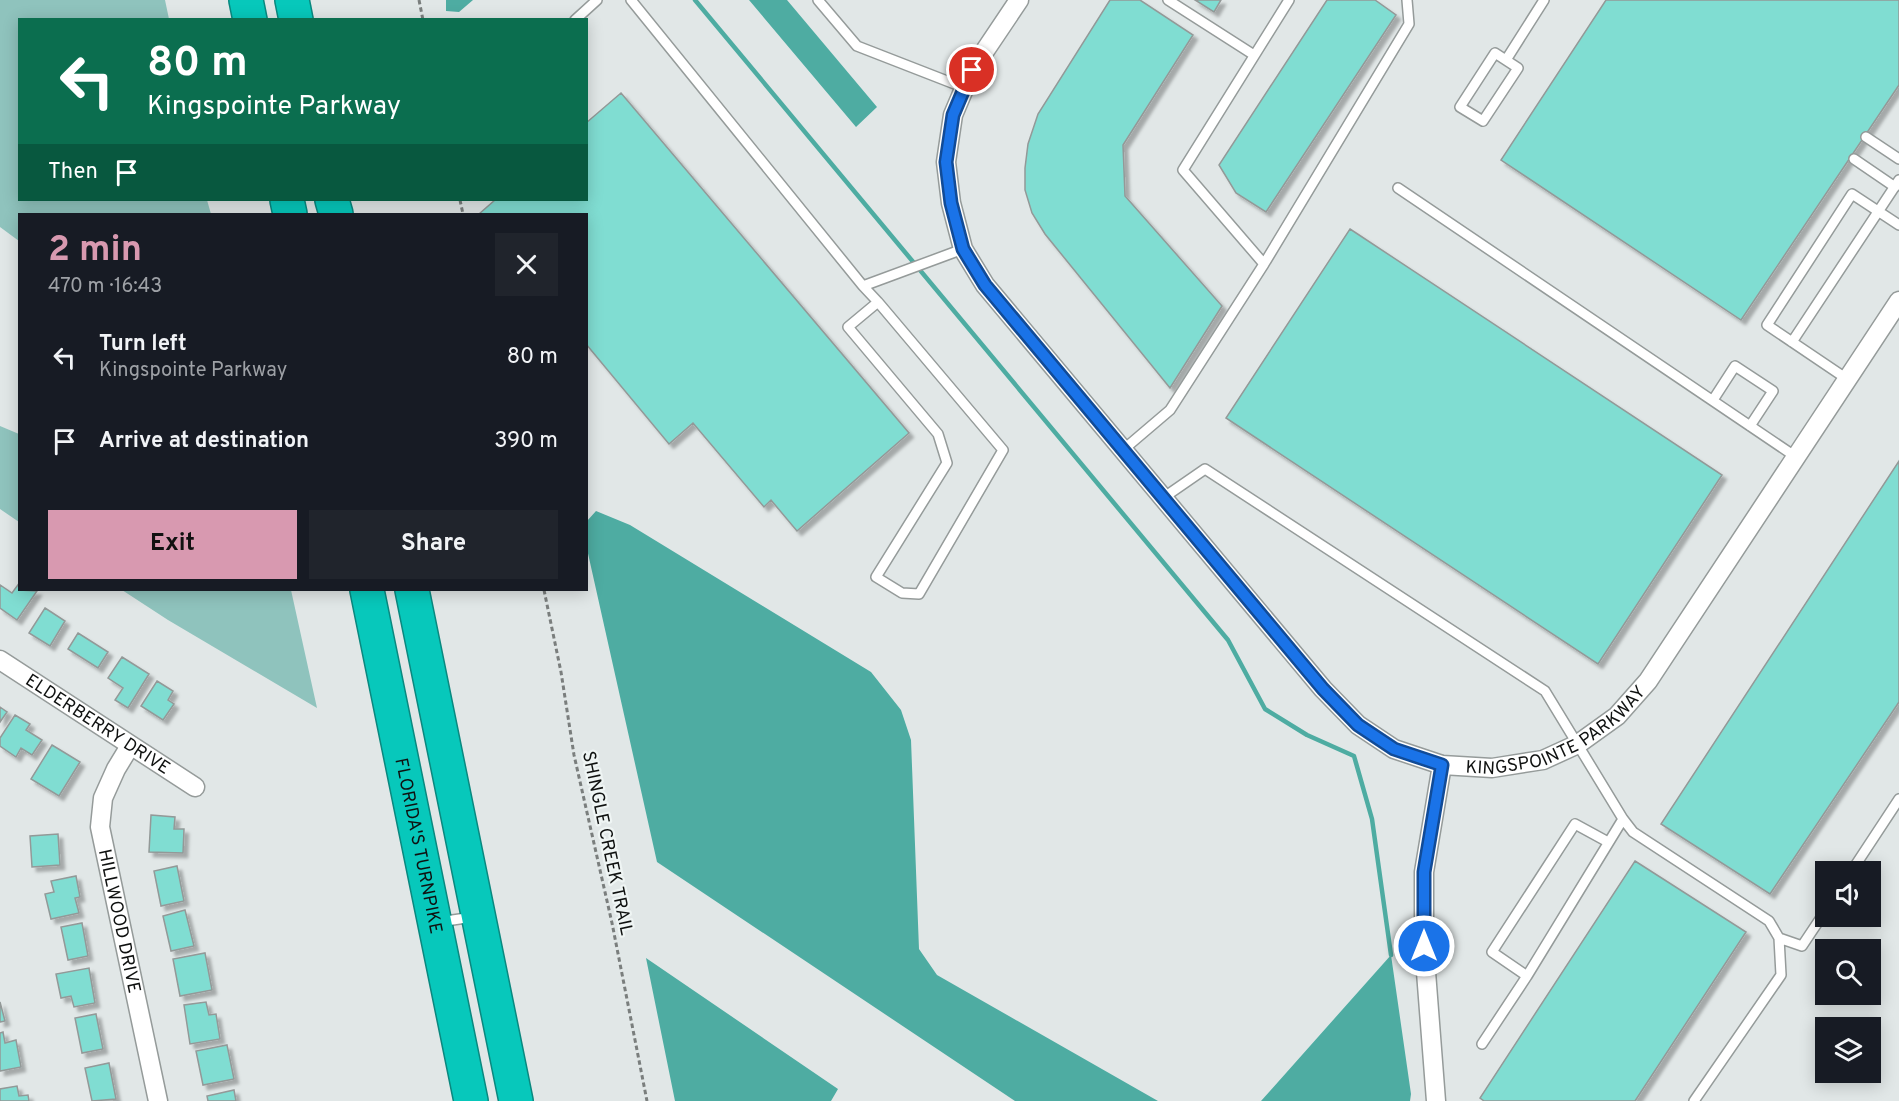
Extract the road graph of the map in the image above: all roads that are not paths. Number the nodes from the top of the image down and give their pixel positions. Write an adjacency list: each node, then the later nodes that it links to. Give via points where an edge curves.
1 (246, 0): 11 (highway)
2 (292, 0): 12 (highway)
3 (597, 0): 13 (lane)
4 (632, 0): 26 (lane)
5 (818, 0): 16 (lane, via 857,46)
6 (1019, 0): 16 (street, KINGSPOINTE PARKWAY, via 972,70)
7 (1168, 0): 14 (lane)
8 (1288, 0): 14 (lane)
9 (1407, 0): 25 (lane, via 1409,24)
10 (1544, 0): 15 (lane)
11 (250, 18)
12 (296, 18)
13 (577, 18)
14 (1254, 55): 25 (lane, via 1183,170)
15 (1506, 60): 15 (lane, via 1495,53 1460,106 1484,121 1518,68)
16 (965, 88): 24 (street, KINGSPOINTE PARKWAY, via 953,115 946,162)
17 (1866, 137): 19 (lane)
18 (1854, 159): 20 (lane)
19 (1899, 159)
20 (1897, 183): 22 (lane)
21 (1398, 188): 31 (lane)
22 (1878, 212): 23 (lane); 29 (lane); 29 (lane, via 1852,194 1767,325)
23 (1899, 225)
24 (963, 249): 26 (lane); 33 (street, KINGSPOINTE PARKWAY, via 985,285)
25 (1264, 264): 33 (lane, via 1170,410)
26 (863, 286): 28 (lane)
27 (1899, 301): 30 (street, KINGSPOINTE PARKWAY)
28 (878, 302): 28 (lane, via 1003,450 919,594 903,593 876,577 947,463 938,434 848,327)
29 (1792, 342): 30 (lane)
30 (1847, 380): 34 (street, KINGSPOINTE PARKWAY)
31 (1713, 400): 32 (lane); 32 (lane, via 1735,366 1773,391)
32 (1750, 426): 34 (lane)
33 (1123, 450): 35 (street, KINGSPOINTE PARKWAY)
34 (1796, 457): 39 (street, KINGSPOINTE PARKWAY, via 1648,681 1617,716)
35 (1163, 498): 39 (lane, via 1205,469 1545,691); 41 (street, KINGSPOINTE PARKWAY, via 1323,689 1358,725 1394,749)
36 (367, 591): 48 (highway, FLORIDA'S TURNPIKE)
37 (412, 591): 47 (highway)
38 (0, 660): 40 (street, ELDERBERRY DRIVE)
39 (1578, 744): 41 (street, KINGSPOINTE PARKWAY, via 1543,760 1523,764 1492,768); 44 (lane)
40 (130, 746): 42 (street, ELDERBERRY DRIVE); 53 (street, HILLWOOD DRIVE, via 103,798 100,827)
41 (1442, 765): 56 (street, via 1424,872 1424,946)
42 (195, 787)
43 (1899, 799): 46 (lane)
44 (1623, 819): 45 (lane); 50 (lane, via 1633,832 1768,921)
45 (1608, 842): 51 (lane); 51 (lane, via 1575,824 1492,952)
46 (1858, 861)
47 (478, 916): 48 (lane); 55 (highway)
48 (434, 922): 54 (highway, FLORIDA'S TURNPIKE)
49 (1815, 926): 50 (lane, via 1802,946)
50 (1779, 938): 57 (lane, via 1781,975)
51 (1527, 976): 52 (lane)
52 (1482, 1044)
53 (158, 1101)
54 (471, 1101)
55 (516, 1101)
56 (1437, 1101)
57 (1694, 1101)

